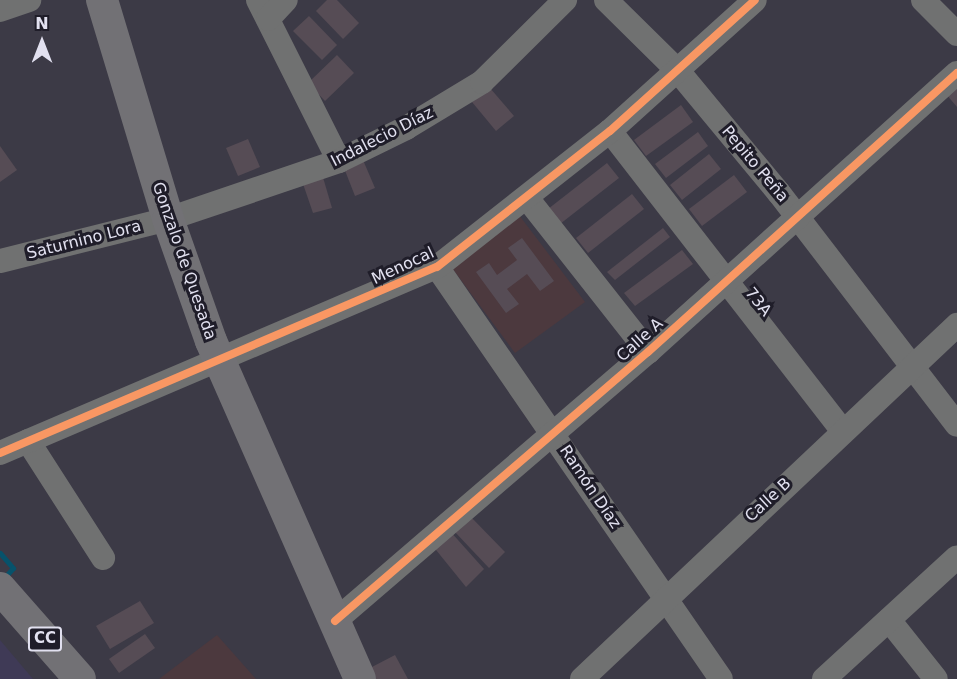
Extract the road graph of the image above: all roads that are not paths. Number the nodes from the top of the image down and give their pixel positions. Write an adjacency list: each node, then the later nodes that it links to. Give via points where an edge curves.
1 (29, 0): 8 (street)
2 (102, 0): 17 (main road, Gonzalo de Quesada)
3 (286, 0): 9 (street)
4 (565, 0): 14 (street, Indalecio Díaz, via 482,82 406,128)
5 (606, 0): 11 (street, Pepito Peña)
6 (755, 0): 11 (street, Menocal)
7 (923, 0): 10 (street)
8 (0, 10)
9 (263, 10): 14 (street)
10 (957, 34)
11 (678, 71): 13 (street, Menocal); 16 (street, Pepito Peña)
12 (957, 73): 16 (street, Calle A)
13 (610, 131): 15 (street, Menocal); 20 (street, 73A)
14 (339, 161): 17 (street, Indalecio Díaz)
15 (527, 198): 19 (street, Menocal); 22 (street)
16 (798, 216): 20 (street, Calle A); 24 (street, Pepito Peña)
17 (168, 219): 18 (street, Saturnino Lora); 23 (main road, Gonzalo de Quesada)
18 (2, 255)
19 (437, 267): 23 (street, Menocal); 27 (street, Ramón Díaz)
20 (725, 282): 22 (street, Calle A); 26 (street, 73A)
21 (957, 325): 24 (street, Calle B)
22 (648, 352): 27 (street, Calle A)
23 (220, 362): 28 (street, Menocal); 35 (main road, Gonzalo de Quesada)
24 (911, 366): 25 (street, Pepito Peña); 26 (street, Calle B)
25 (957, 424)
26 (842, 430): 33 (street, Calle B)
27 (554, 433): 33 (street, Ramón Díaz); 35 (street, Calle A)
28 (28, 441): 29 (street, Menocal); 31 (street)
29 (0, 453)
30 (957, 556): 34 (street)
31 (103, 558)
32 (5, 593): 36 (main road, CC)
33 (664, 597): 38 (street, Calle B); 39 (street, Ramón Díaz)
34 (889, 620): 40 (street); 41 (street)
35 (335, 621): 37 (main road, Gonzalo de Quesada)
36 (80, 679)
37 (360, 679)
38 (582, 679)
39 (721, 679)
40 (824, 679)
41 (936, 679)

